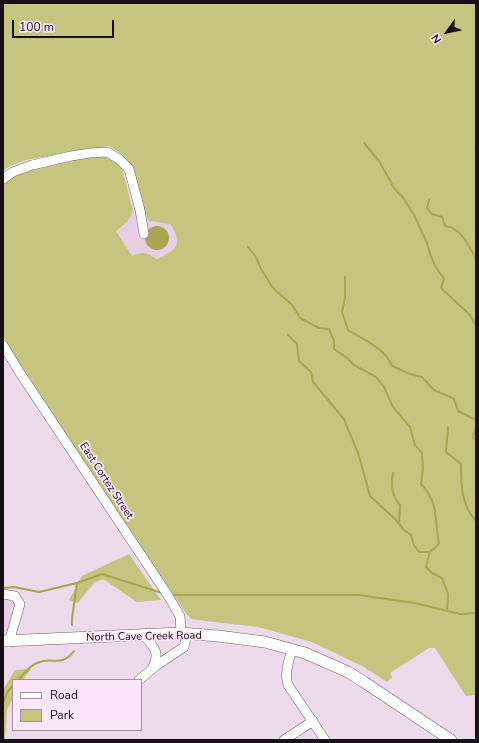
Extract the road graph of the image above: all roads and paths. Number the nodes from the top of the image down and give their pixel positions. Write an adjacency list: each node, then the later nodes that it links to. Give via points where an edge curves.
1 (3, 179): 2 (street, via 32,165 71,156 107,152 129,169)
2 (144, 234)
3 (3, 345): 5 (street, East Cortez Street, via 167,594 180,616)
4 (3, 594): 7 (street, via 15,596 20,604)
5 (184, 634): 6 (main road, North Cave Creek Road); 8 (main road, North Cave Creek Road, via 253,640); 9 (street, via 184,647)
6 (143, 635): 7 (main road, North Cave Creek Road); 9 (street, via 157,654)
7 (6, 642)
8 (292, 649): 11 (street, via 287,681); 14 (main road, North Cave Creek Road, via 322,660 359,679)
9 (152, 668): 10 (street)
10 (140, 679)
11 (313, 721): 12 (street); 13 (street)
12 (284, 740)
13 (326, 740)
14 (451, 740)

